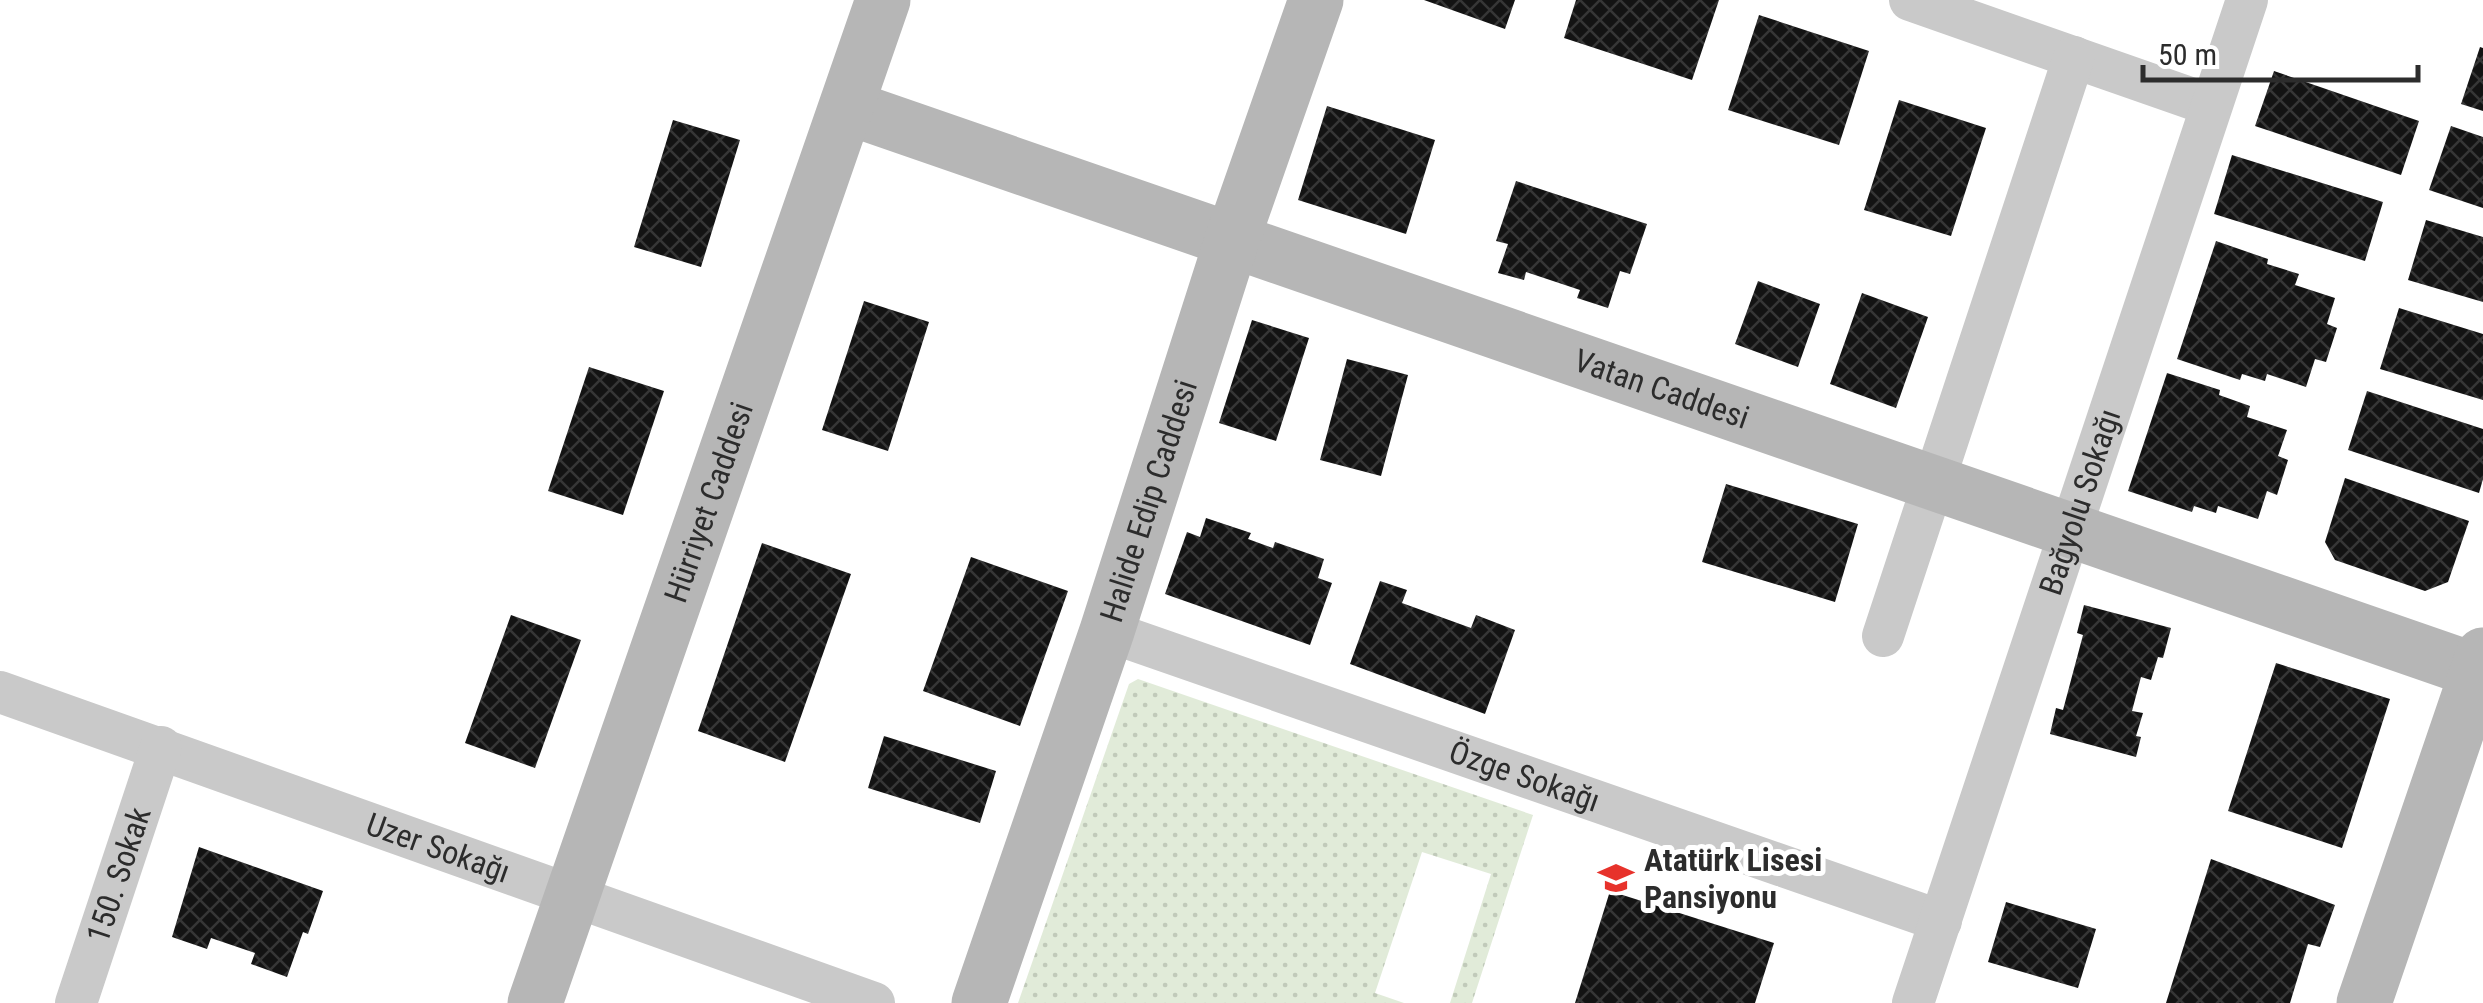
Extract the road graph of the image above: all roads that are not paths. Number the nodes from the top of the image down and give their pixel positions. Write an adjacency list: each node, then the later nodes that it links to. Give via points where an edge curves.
1 (883, 0): 7 (street, Hürriyet Caddesi)
2 (1316, 0): 8 (street, Halide Edip Caddesi)
3 (1910, 0): 5 (street)
4 (2247, 0): 6 (street, Bağyolu Sokağı)
5 (2074, 58): 6 (street); 9 (street)
6 (2210, 105): 10 (street, Bağyolu Sokağı)
7 (847, 107): 8 (street, Vatan Caddesi); 16 (street, Hürriyet Caddesi)
8 (1232, 240): 9 (street, Vatan Caddesi); 11 (street, Halide Edip Caddesi)
9 (1936, 483): 10 (street, Vatan Caddesi); 12 (street)
10 (2071, 530): 13 (street, Vatan Caddesi); 17 (street, Bağyolu Sokağı)
11 (1107, 632): 17 (street, Özge Sokağı); 21 (street, Halide Edip Caddesi)
12 (1883, 636)
13 (2480, 663): 23 (street)
14 (0, 692): 15 (street, Uzer Sokağı)
15 (161, 747): 16 (street, Uzer Sokağı); 18 (street, 150. Sokak)
16 (574, 895): 19 (street, Hürriyet Caddesi); 20 (street, Uzer Sokağı)
17 (1940, 921): 22 (street, Bağyolu Sokağı)
18 (76, 1003)
19 (535, 1003)
20 (874, 1003)
21 (979, 1003)
22 (1913, 1003)
23 (2364, 1003)

